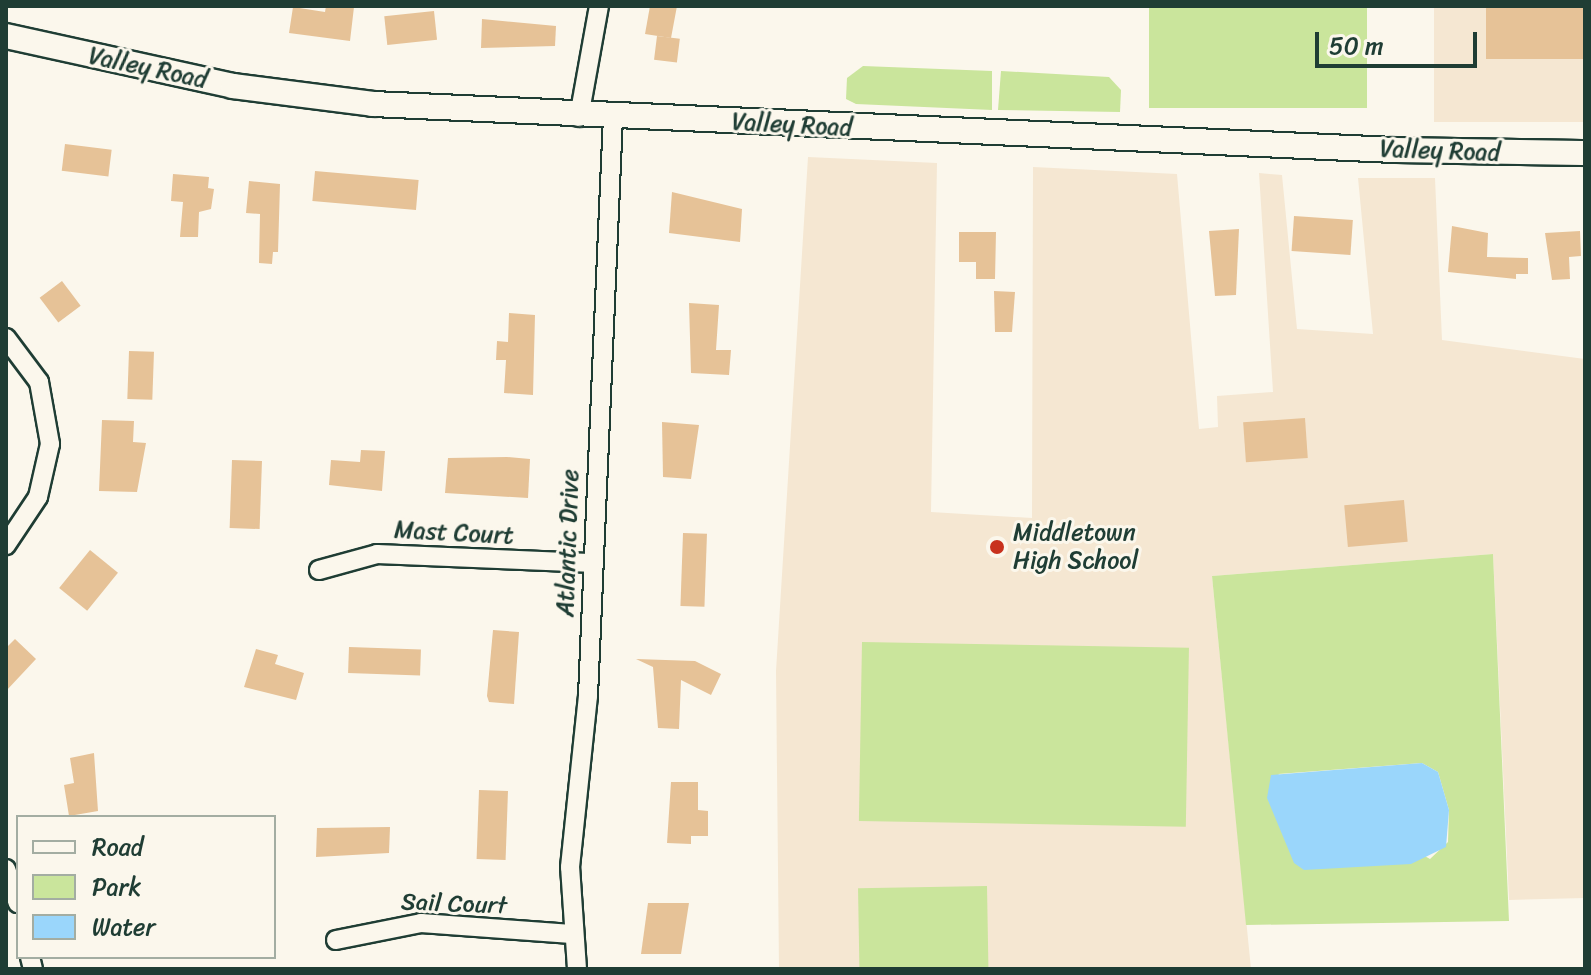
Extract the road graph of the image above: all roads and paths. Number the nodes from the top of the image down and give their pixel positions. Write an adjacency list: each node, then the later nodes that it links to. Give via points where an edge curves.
1 (599, 6): 3 (street)
2 (6, 36): 3 (main road, Valley Road, via 233,86 373,104)
3 (579, 117): 4 (main road, Valley Road)
4 (613, 117): 5 (main road, Valley Road); 8 (street, Atlantic Drive)
5 (1585, 153)
6 (6, 338): 7 (street, via 39,382 50,444 38,497)
7 (6, 545)
8 (589, 563): 9 (street, Mast Court, via 377,554); 12 (street, Atlantic Drive, via 588,696 570,867)
9 (319, 570)
10 (6, 869): 11 (street)
11 (16, 897)
12 (572, 934): 13 (street, Sail Court, via 421,923); 14 (street, Atlantic Drive)
13 (336, 940)
14 (577, 969)

